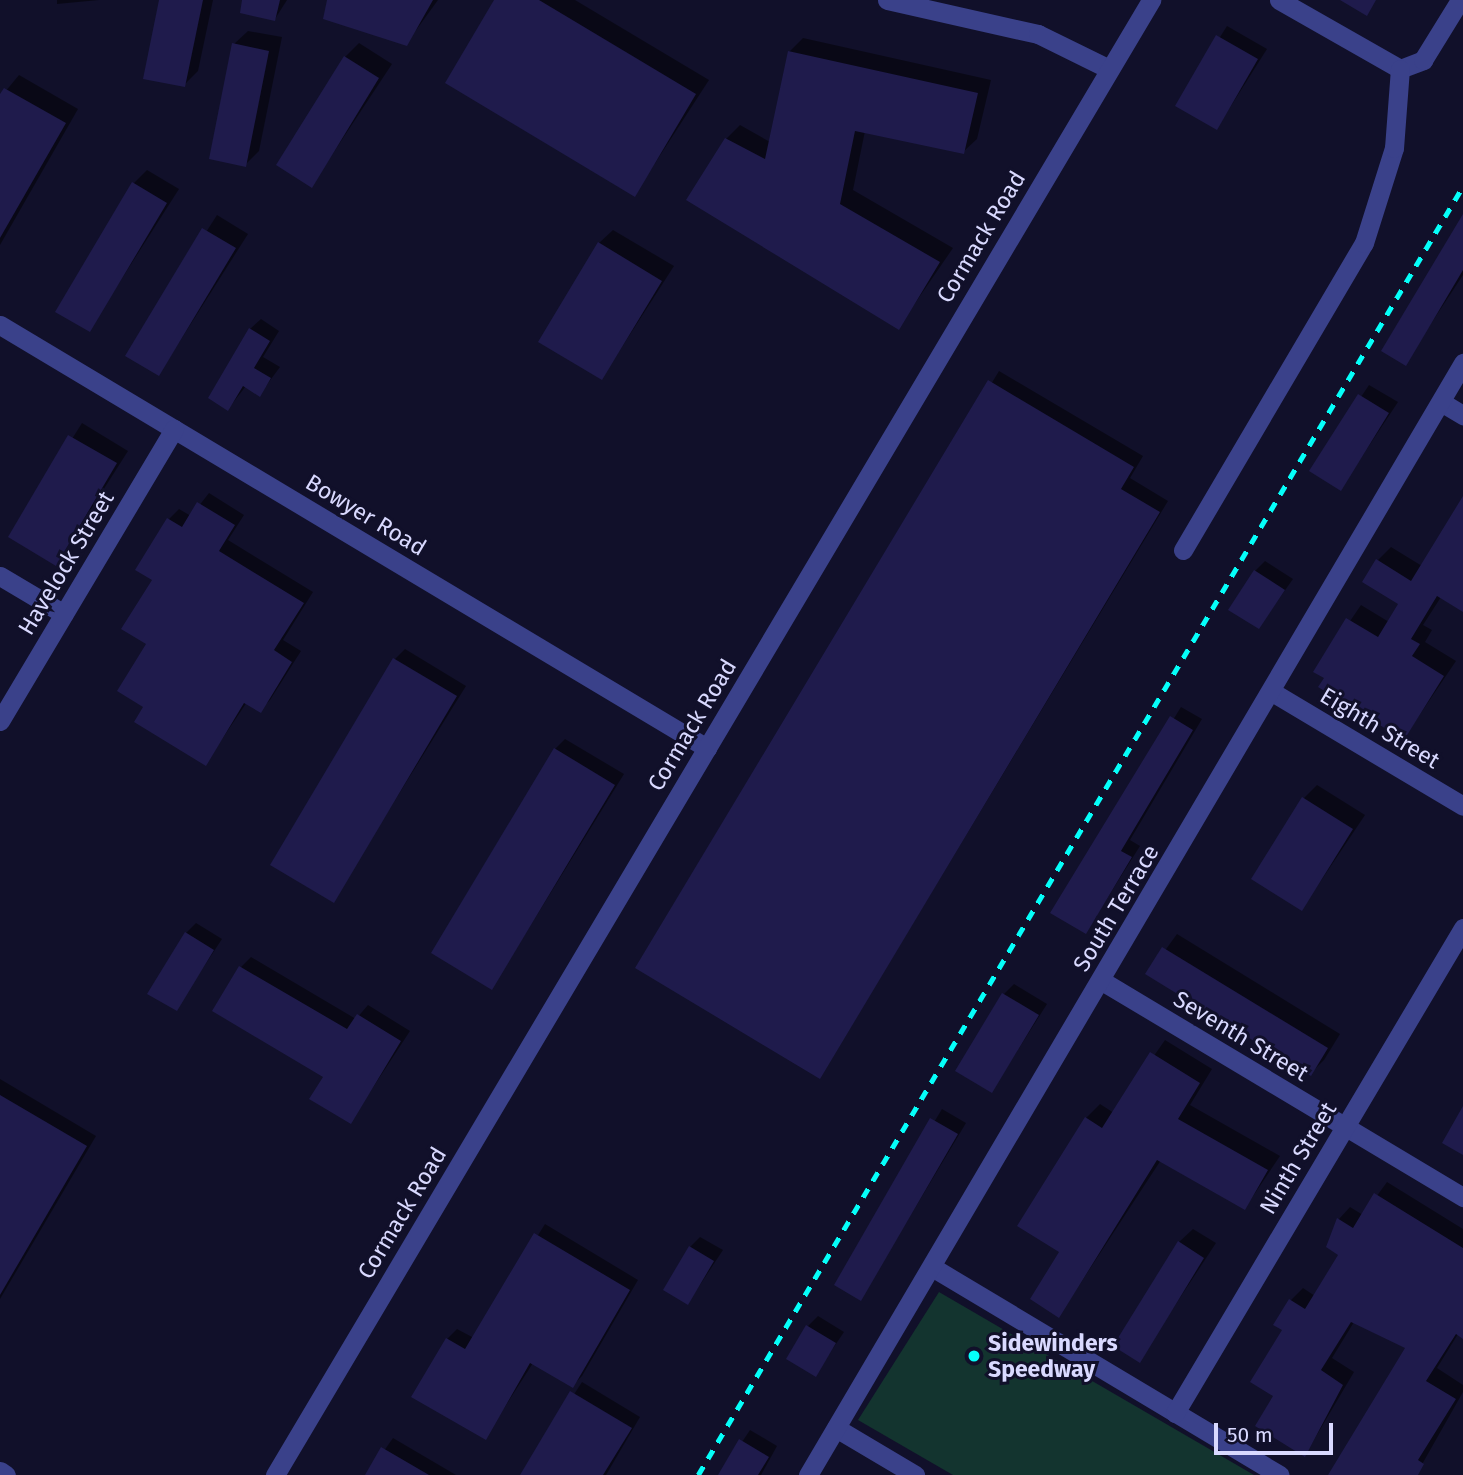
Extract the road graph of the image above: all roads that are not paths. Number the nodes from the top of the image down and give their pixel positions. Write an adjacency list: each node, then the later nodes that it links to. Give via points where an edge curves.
1 (887, 0): 5 (street, via 1038,34)
2 (1151, 0): 5 (street, Cormack Road)
3 (1279, 0): 6 (street)
4 (1460, 0): 6 (street, via 1423,60)
5 (1109, 69): 17 (street, Cormack Road)
6 (1405, 69): 12 (street, via 1394,148 1364,243)
7 (0, 325): 11 (street, Bowyer Road)
8 (1463, 363): 9 (street, South Terrace)
9 (1441, 402): 10 (street); 15 (street, South Terrace)
10 (1463, 415)
11 (174, 429): 14 (street, Havelock Street); 17 (street, Bowyer Road)
12 (1183, 550)
13 (0, 576): 14 (street)
14 (64, 614): 16 (street, Havelock Street)
15 (1272, 692): 18 (street, Eighth Street); 20 (street, South Terrace)
16 (0, 721)
17 (707, 748): 28 (street, Cormack Road)
18 (1463, 806)
19 (1463, 928): 21 (street, Ninth Street)
20 (1102, 981): 21 (street, Seventh Street); 23 (street, South Terrace)
21 (1345, 1126): 22 (street, Seventh Street); 24 (street, Ninth Street)
22 (1463, 1197)
23 (932, 1267): 24 (street); 25 (street, South Terrace)
24 (1175, 1413): 31 (street)
25 (836, 1428): 29 (street, South Terrace); 30 (street)
26 (0, 1471): 27 (street)
27 (6, 1475)
28 (275, 1475)
29 (808, 1475)
30 (915, 1475)
31 (1279, 1475)

